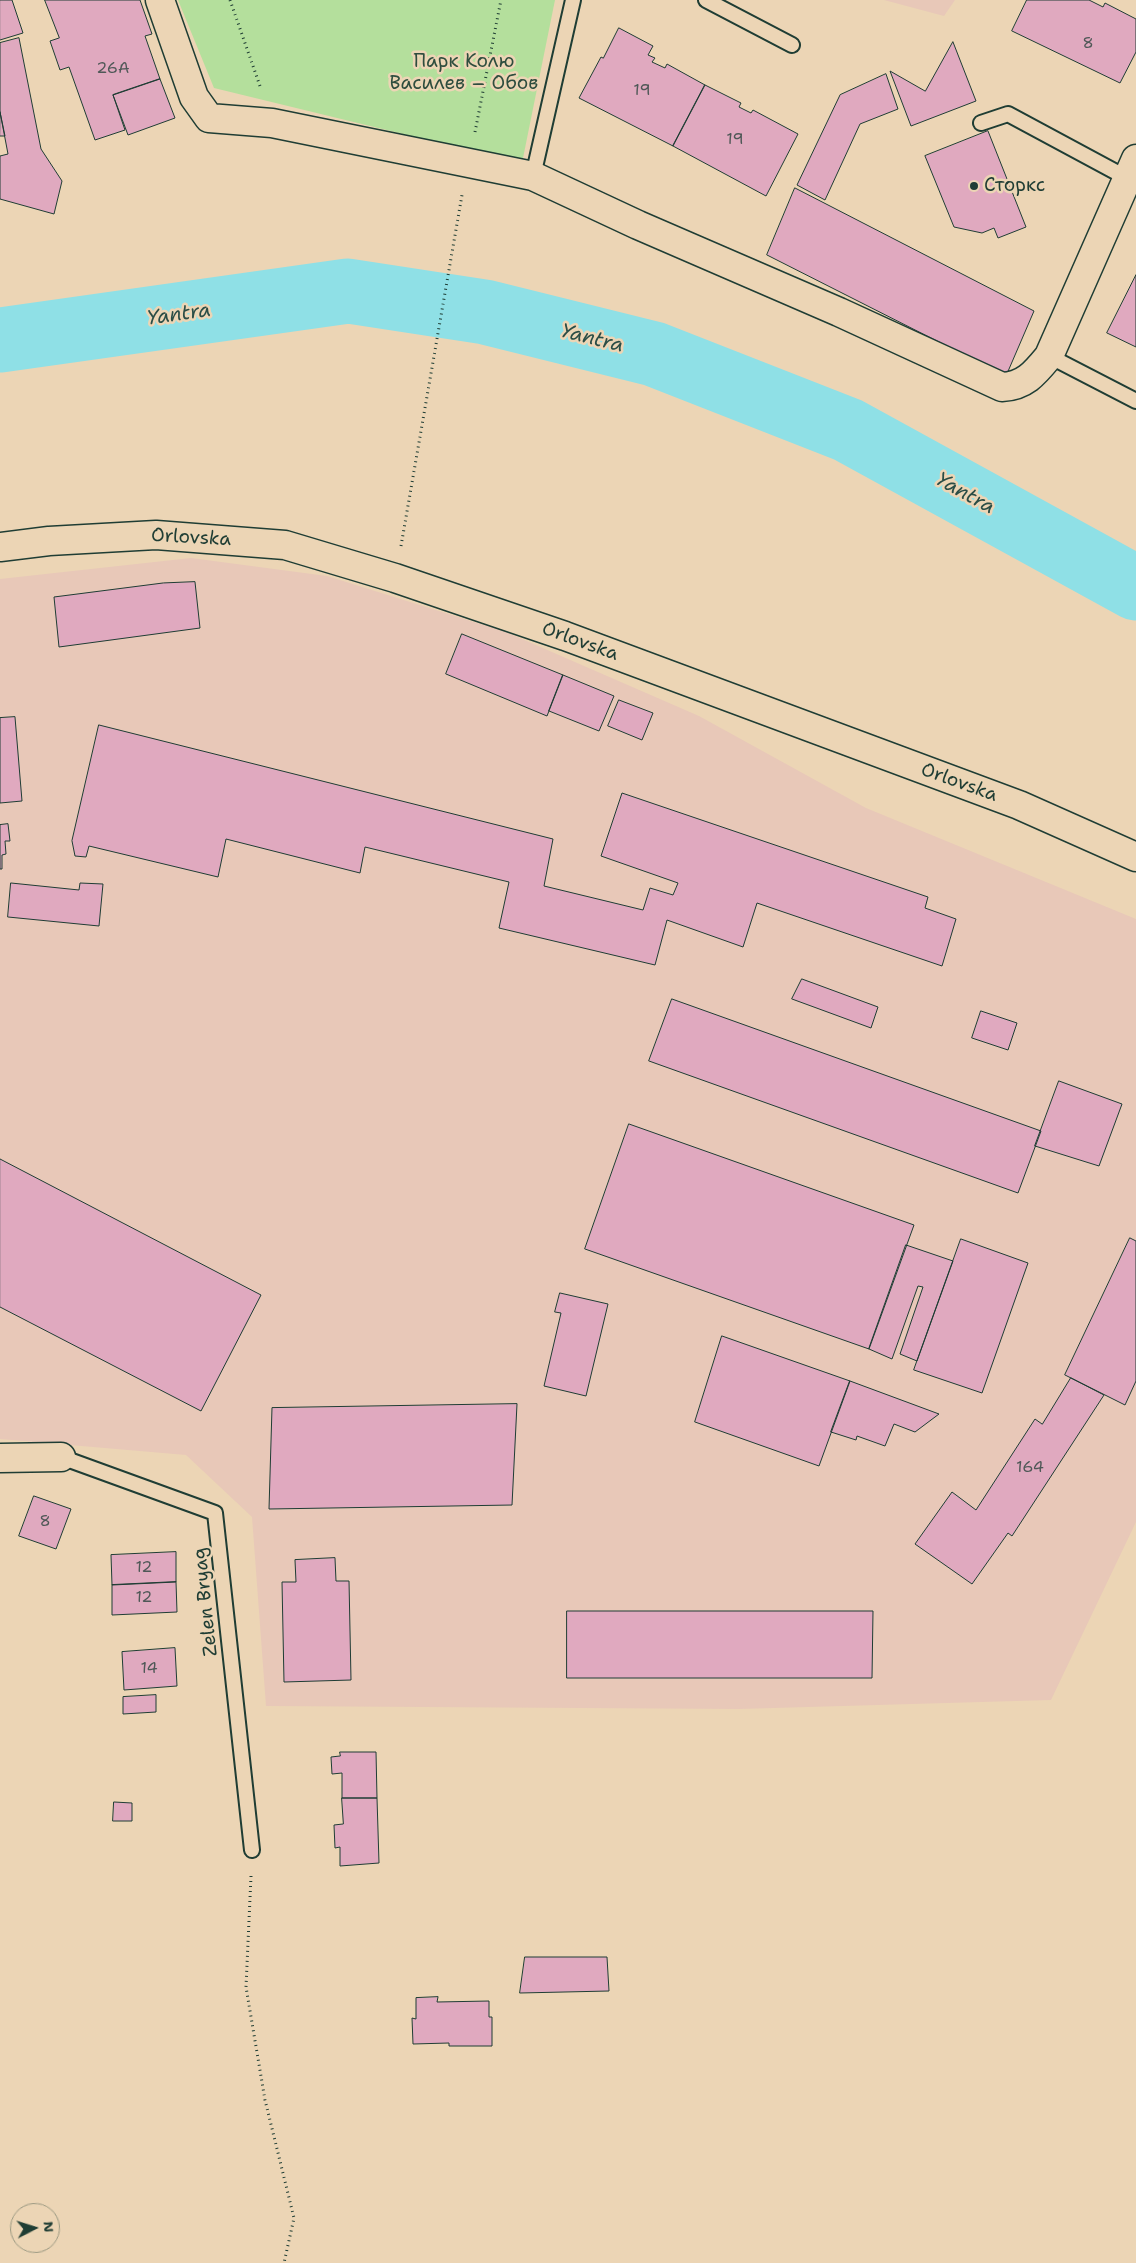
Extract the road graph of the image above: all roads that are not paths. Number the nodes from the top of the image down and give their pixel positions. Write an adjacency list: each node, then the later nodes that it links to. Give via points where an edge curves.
1 (160, 0): 7 (street, via 194,97 209,118 272,123)
2 (573, 0): 7 (lane)
3 (706, 0): 4 (lane)
4 (792, 45)
5 (981, 123): 6 (lane, via 1008,114)
6 (1132, 168): 8 (street)
7 (533, 176): 8 (street, via 993,384 1016,386)
8 (1049, 356): 9 (lane)
9 (1136, 401)
10 (0, 547): 11 (street, Orlovska, via 166,535 284,545 395,578 565,636 1010,802)
11 (1136, 856)
12 (0, 1458): 13 (street)
13 (61, 1458): 14 (lane, Zelen Bryag, via 215,1513)
14 (252, 1850)

